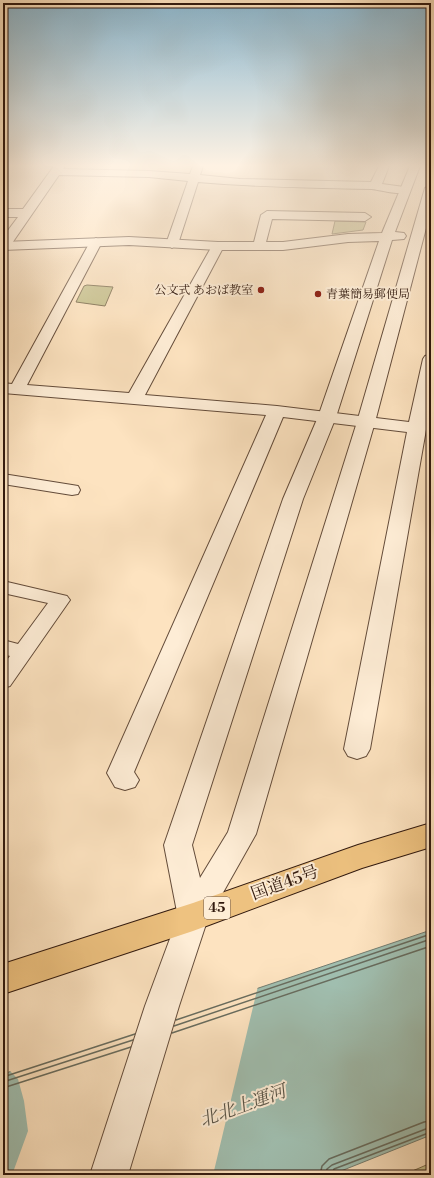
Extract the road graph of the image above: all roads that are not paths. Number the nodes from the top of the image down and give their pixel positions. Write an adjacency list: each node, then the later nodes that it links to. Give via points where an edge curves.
1 (21, 221): 10 (street)
2 (180, 221): 9 (street)
3 (265, 221): 12 (street)
4 (393, 221): 7 (street)
5 (426, 221): 6 (street)
6 (424, 235): 7 (street); 18 (street)
7 (387, 237): 12 (street); 17 (street)
8 (96, 242): 9 (street); 10 (street); 14 (street)
9 (172, 244): 11 (street)
10 (3, 246)
11 (218, 246): 12 (street); 15 (street)
12 (259, 246)
13 (431, 359): 19 (street)
14 (10, 388): 15 (street)
15 (134, 399): 16 (street)
16 (277, 411): 17 (street); 27 (street, via 120,773)
17 (327, 417): 18 (street); 29 (street, via 292,499 178,845)
18 (366, 422): 19 (street); 29 (street, via 242,834)
19 (417, 428): 26 (street)
20 (3, 479): 21 (lane)
21 (72, 490)
22 (3, 587): 24 (lane, via 60,600)
23 (3, 647): 24 (lane)
24 (23, 653): 25 (lane)
25 (3, 681)
26 (357, 748)
27 (125, 780)
28 (431, 834): 29 (highway, 国道45号 / 45, via 358,857)
29 (193, 917): 30 (highway, 国道45号 / 45); 31 (street)
30 (3, 979)
31 (110, 1175)

